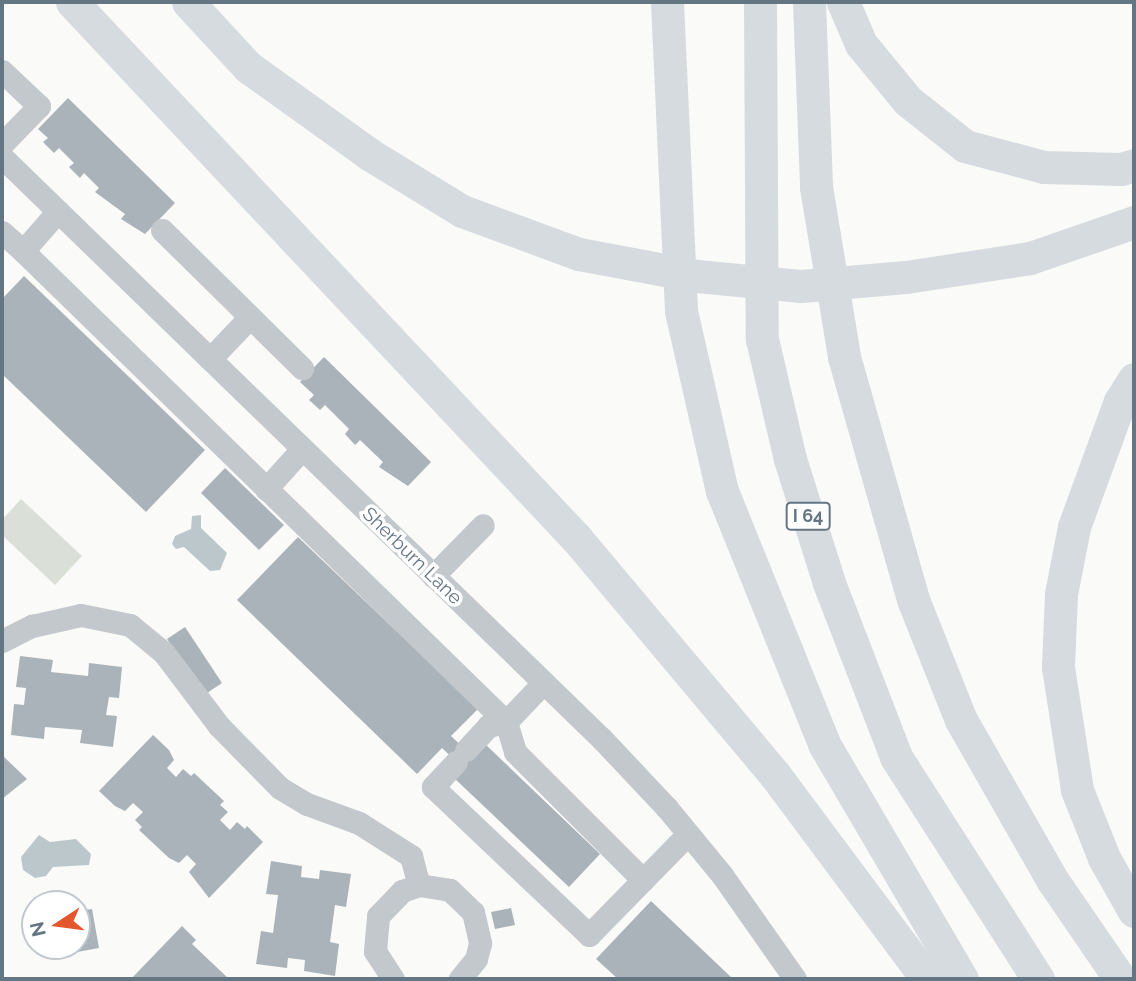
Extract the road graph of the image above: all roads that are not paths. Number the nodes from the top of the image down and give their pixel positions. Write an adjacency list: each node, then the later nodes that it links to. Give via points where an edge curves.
1 (72, 2): 34 (highway, via 578,539 775,775)
2 (188, 2): 12 (highway, via 248,67 369,154 462,211 579,254 697,276 800,286 906,277 1030,258)
3 (667, 2): 35 (highway, via 681,311 722,491 824,744)
4 (760, 2): 36 (highway, I 64, via 762,339 790,460 829,583 896,757)
5 (809, 2): 37 (highway, via 816,187 844,356 914,602 961,720 1054,881)
6 (843, 2): 10 (highway, via 861,44 908,101 965,146 1044,167 1121,169)
7 (2, 71): 8 (street, via 39,106)
8 (2, 144)
9 (2, 157): 11 (street, Sherburn Lane)
10 (1134, 165)
11 (58, 211): 15 (street); 17 (street, Sherburn Lane)
12 (1134, 222)
13 (162, 230): 16 (street)
14 (2, 232): 15 (street)
15 (23, 251): 21 (street)
16 (250, 317): 17 (street); 18 (street)
17 (210, 359): 20 (street, Sherburn Lane)
18 (302, 368)
19 (1134, 379): 30 (highway, via 1120,401 1074,527 1062,594 1058,667 1077,790 1104,858)
20 (302, 449): 21 (street); 23 (street, Sherburn Lane)
21 (266, 489): 26 (street)
22 (483, 525): 23 (street)
23 (433, 576): 25 (street, Sherburn Lane)
24 (2, 641): 29 (street, via 32,626 81,615 130,625 164,653 219,726 280,788 307,804 359,823 411,856)
25 (543, 683): 26 (street); 27 (street, Sherburn Lane)
26 (506, 722): 28 (street, via 515,752); 28 (street, via 488,726 433,787 589,935)
27 (688, 834): 28 (street); 33 (street, Sherburn Lane)
28 (643, 880)
29 (419, 885): 31 (street, via 395,896 378,916 375,951); 32 (street, via 450,890 473,912 480,943)
30 (1134, 911)
31 (381, 975)
32 (468, 977)
33 (795, 979)
34 (927, 979)
35 (962, 979)
36 (1038, 979)
37 (1120, 979)

